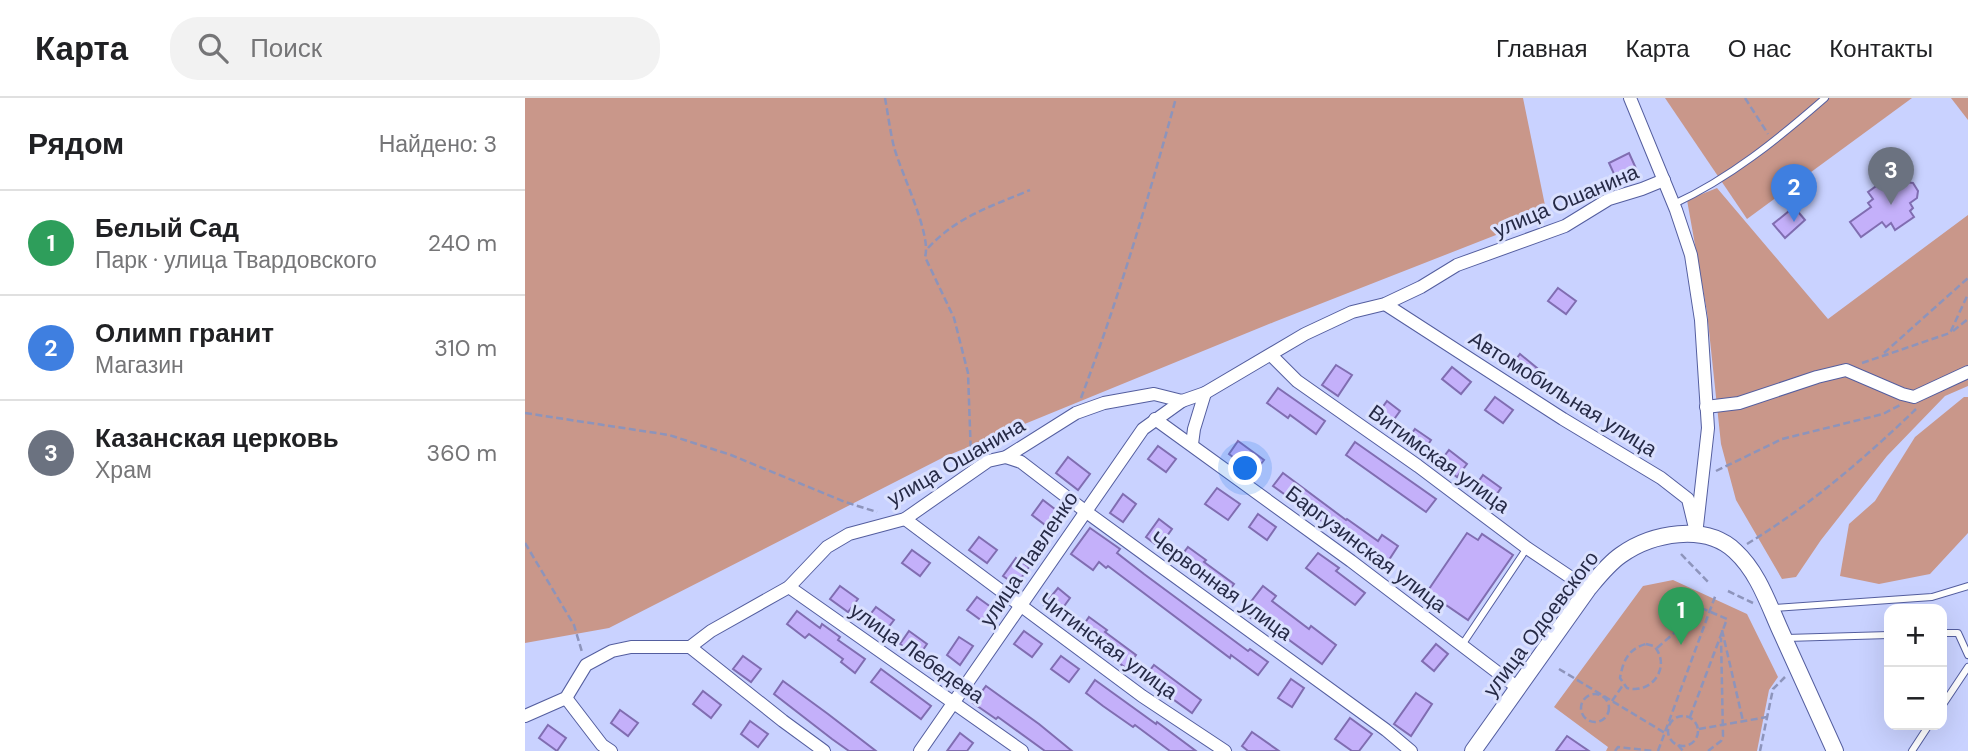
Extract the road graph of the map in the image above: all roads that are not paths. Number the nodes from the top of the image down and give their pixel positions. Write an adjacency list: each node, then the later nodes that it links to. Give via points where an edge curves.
1 (1630, 98): 3 (street)
2 (1825, 98): 4 (lane, via 1775,142 1701,192)
3 (1664, 180): 4 (street); 5 (street, улица Ошанина, via 1609,199 1565,226 1457,265)
4 (1674, 204): 10 (street, via 1691,255 1701,320)
5 (1385, 304): 6 (street, улица Ошанина, via 1352,312); 16 (street, Автомобильная улица, via 1661,478 1688,499)
6 (1271, 355): 8 (street, улица Ошанина); 17 (street, Витимская улица, via 1297,381)
7 (1968, 372): 10 (street, via 1915,403 1846,370 1739,403)
8 (1205, 393): 9 (street, улица Ошанина); 12 (street)
9 (1182, 401): 11 (street, улица Павленко); 13 (street, улица Ошанина, via 1154,394 1104,403 1076,413)
10 (1706, 407): 16 (street)
11 (1155, 419): 12 (street, Баргузинская улица); 14 (street, улица Павленко, via 1143,429)
12 (1192, 444): 26 (street, Баргузинская улица)
13 (1006, 457): 14 (street, Червонная улица, via 1021,462); 15 (street, улица Ошанина, via 988,461)
14 (1086, 511): 21 (street, улица Павленко); 41 (street, Червонная улица)
15 (905, 519): 19 (street, улица Ошанина, via 849,534 827,547); 21 (street, Читинская улица)
16 (1696, 535): 20 (street, улица Одоевского, via 1674,534 1641,543 1613,562); 22 (street, via 1715,539 1735,551 1758,580)
17 (1527, 548): 20 (street, Витимская улица); 26 (lane)
18 (1968, 586): 22 (lane, via 1932,597)
19 (789, 587): 27 (street, улица Ошанина); 33 (street, улица Лебедева)
20 (1588, 589): 30 (street, улица Одоевского)
21 (1021, 606): 33 (street, улица Павленко); 40 (street, Читинская улица)
22 (1764, 607): 25 (street)
23 (1947, 633): 28 (lane, via 1958,632)
24 (1884, 635): 25 (lane)
25 (1784, 638): 43 (street)
26 (1462, 646): 30 (street, Баргузинская улица)
27 (690, 647): 31 (street, via 631,647 612,652 586,665); 37 (street)
28 (1968, 655)
29 (1968, 667): 32 (lane)
30 (1518, 688): 42 (street, улица Одоевского)
31 (566, 698): 34 (street); 36 (street)
32 (1947, 698)
33 (953, 702): 38 (street, улица Павленко); 39 (street, улица Лебедева)
34 (525, 716)
35 (1926, 730): 44 (lane)
36 (611, 751)
37 (824, 751)
38 (920, 751)
39 (1022, 751)
40 (1225, 751)
41 (1411, 751)
42 (1473, 751)
43 (1835, 751)
44 (1912, 751)

